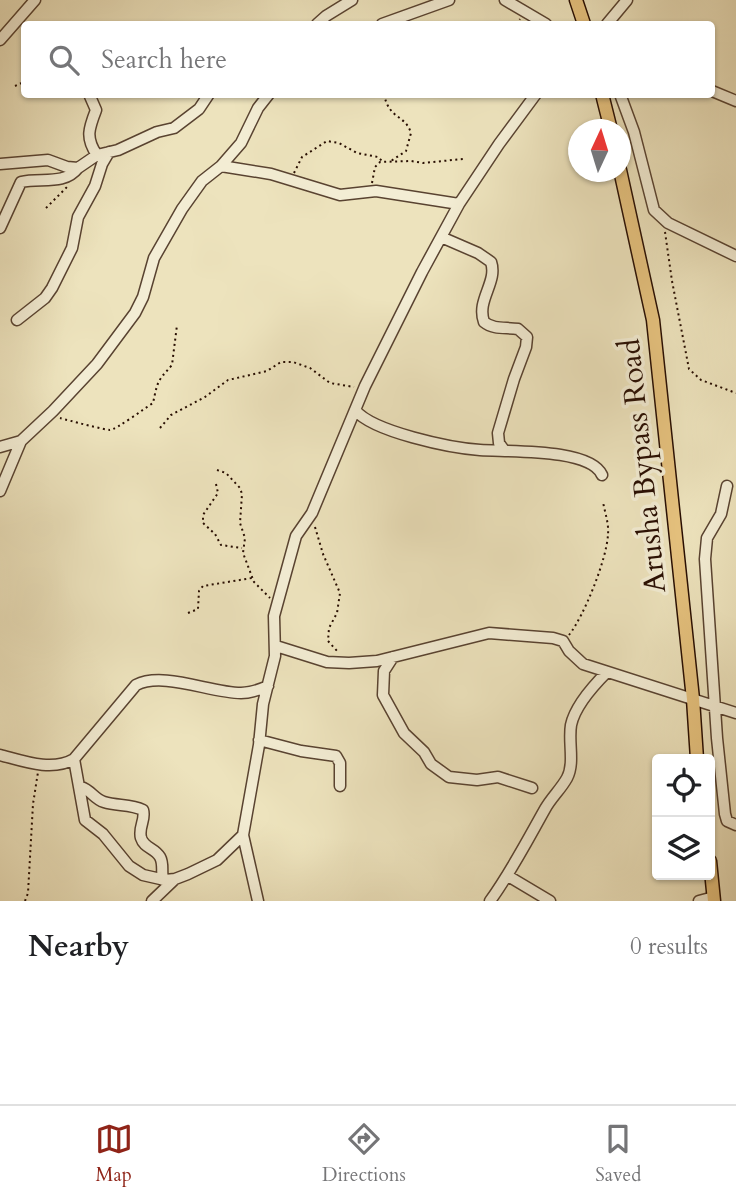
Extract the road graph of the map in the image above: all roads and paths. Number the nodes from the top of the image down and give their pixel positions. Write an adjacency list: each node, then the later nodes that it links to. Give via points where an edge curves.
1 (35, 0): 13 (street)
2 (352, 0): 8 (street)
3 (430, 0): 7 (street)
4 (505, 0): 10 (street)
5 (576, 0): 11 (main road)
6 (627, 0): 12 (street)
7 (445, 2): 9 (street)
8 (320, 21)
9 (391, 21)
10 (541, 21)
11 (583, 21)
12 (611, 21)
13 (0, 40)
14 (21, 83): 15 (path)
15 (15, 86)
16 (715, 92): 24 (street)
17 (91, 98): 26 (street, via 96,110 89,139)
18 (206, 98): 26 (street, via 174,128)
19 (266, 98): 31 (street, via 242,143)
20 (385, 98): 29 (path, via 392,115 406,123 411,133 406,151)
21 (533, 98): 36 (street)
22 (603, 98): 25 (main road)
23 (621, 98): 38 (street, via 651,204)
24 (736, 101)
25 (608, 119)
26 (103, 154): 32 (street); 42 (street, via 95,186 78,217 72,248 52,288)
27 (463, 159): 29 (path)
28 (383, 162): 29 (path); 33 (path, via 327,141 302,157); 35 (path, via 376,164 373,180)
29 (390, 162)
30 (0, 164): 32 (street, via 48,160)
31 (222, 166): 33 (street); 47 (street, via 187,200 155,258 135,313 97,365)
32 (76, 170): 37 (path, via 70,184); 39 (street, via 61,179 22,181)
33 (292, 181): 35 (street, via 340,195)
34 (624, 182): 69 (main road, Arusha Bypass Road, via 653,320)
35 (364, 191): 36 (street)
36 (459, 204): 40 (street)
37 (46, 208)
38 (664, 220): 41 (street); 45 (path, via 689,369 701,380)
39 (0, 228)
40 (441, 237): 44 (street); 51 (street, via 491,262 493,275 482,307 484,322 518,329 527,337 498,433)
41 (736, 256)
42 (17, 320)
43 (177, 325): 47 (path, via 172,365 156,384 153,403 108,430)
44 (365, 386): 46 (street); 48 (path, via 333,384 310,369 281,362 267,371 228,380 176,412)
45 (736, 393)
46 (355, 410): 51 (street, via 370,423 440,444); 58 (street)
47 (48, 415): 49 (street)
48 (160, 428)
49 (21, 441): 50 (street); 56 (street)
50 (0, 447)
51 (504, 450): 53 (street, via 578,458)
52 (218, 470): 59 (path, via 232,478 242,494)
53 (602, 475)
54 (216, 484): 59 (path, via 217,496 203,515 203,523 221,545)
55 (727, 486): 70 (street, via 722,514 706,544)
56 (0, 491)
57 (603, 502): 63 (path, via 608,524 600,568 578,621)
58 (312, 513): 61 (street, via 296,536); 66 (path, via 340,593 328,641)
59 (243, 548): 60 (path)
60 (253, 578): 61 (path); 62 (path, via 203,586 198,609)
61 (276, 608): 64 (street)
62 (188, 613)
63 (563, 641): 65 (street, via 489,633); 67 (street, via 583,664)
64 (275, 646): 66 (street, via 327,662); 68 (street)
65 (393, 657): 66 (street); 79 (street, via 384,671 383,695 404,733 431,764 449,776 498,777)
66 (349, 663)
67 (607, 672): 69 (street); 82 (street, via 571,725 567,779)
68 (268, 686): 72 (street); 75 (street, via 242,693 157,680 141,682)
69 (693, 699): 70 (street); 73 (main road, Arusha Bypass Road)
70 (716, 707): 71 (street); 80 (street, via 724,814)
71 (736, 713)
72 (259, 740): 77 (street, via 336,757); 81 (street)
73 (697, 754)
74 (0, 755): 76 (street)
75 (74, 759): 76 (street, via 58,765); 78 (street)
76 (40, 764): 86 (path)
77 (340, 786)
78 (81, 787): 84 (street, via 82,809 90,825 135,870); 84 (street, via 105,803 143,810 141,840 161,859)
79 (532, 788)
80 (736, 825)
81 (243, 835): 84 (street, via 217,860); 89 (street)
82 (508, 876): 90 (street); 91 (street)
83 (712, 880): 85 (main road)
84 (164, 884): 87 (street); 88 (street)
85 (714, 899): 92 (street)
86 (25, 901)
87 (152, 901)
88 (164, 901)
89 (258, 901)
90 (490, 901)
91 (550, 901)
92 (699, 901)

